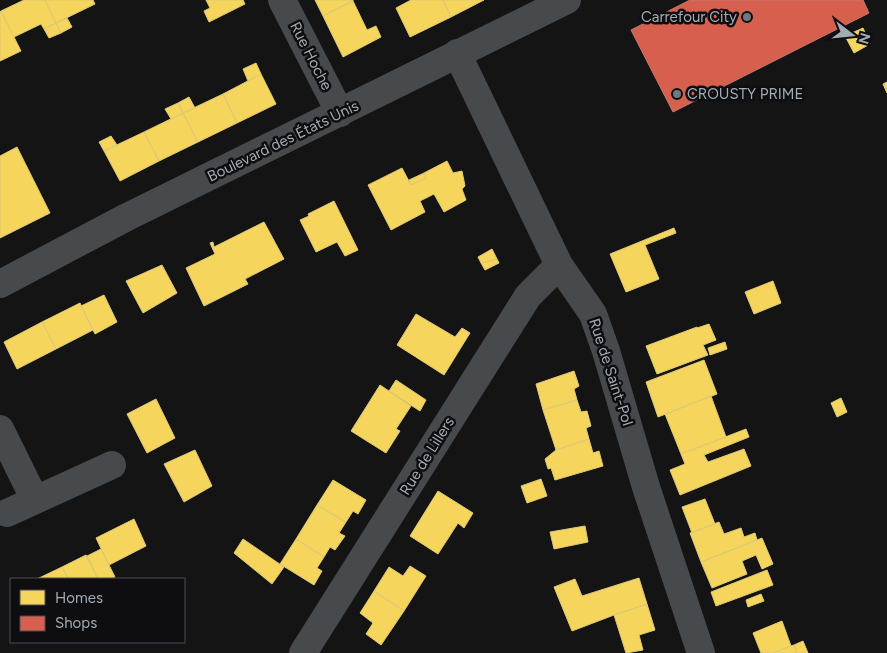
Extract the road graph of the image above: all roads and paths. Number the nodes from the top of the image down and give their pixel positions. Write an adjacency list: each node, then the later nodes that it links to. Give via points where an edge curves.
1 (282, 0): 4 (street, Rue Hoche)
2 (567, 0): 3 (street, Boulevard des États Unis)
3 (457, 54): 4 (street, Boulevard des États Unis); 5 (street, Rue de Saint-Pol)
4 (340, 113): 6 (street, Boulevard des États Unis)
5 (559, 265): 11 (street, Rue de Lillers, via 528,296); 12 (street, Rue de Saint-Pol, via 593,314)
6 (0, 284)
7 (0, 429): 9 (street)
8 (112, 465): 9 (street)
9 (35, 500): 10 (street)
10 (7, 513)
11 (303, 653)
12 (700, 653)

